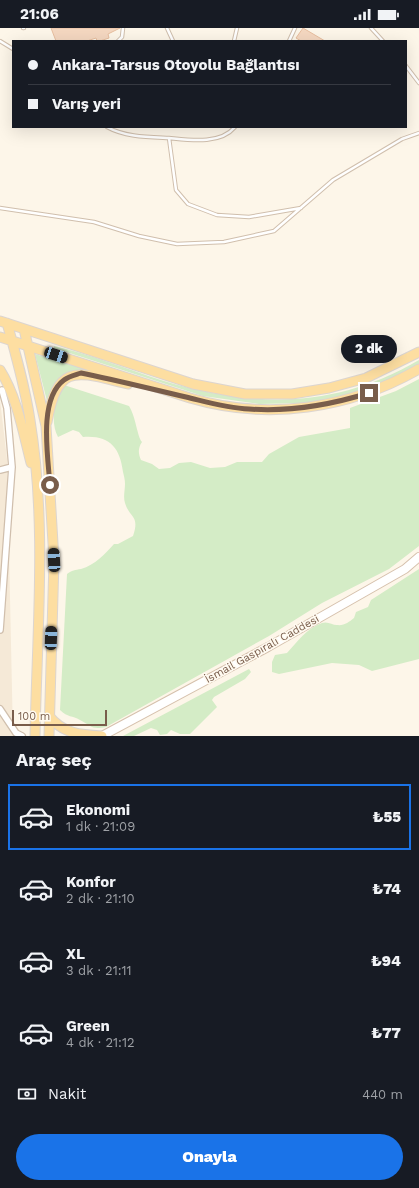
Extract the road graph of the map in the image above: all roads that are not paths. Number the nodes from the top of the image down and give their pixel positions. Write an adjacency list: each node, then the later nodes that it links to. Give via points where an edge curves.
1 (123, 28): 6 (lane)
2 (168, 28): 7 (lane)
3 (237, 28): 8 (lane)
4 (295, 28): 9 (lane)
5 (371, 28): 10 (lane)
6 (119, 40)
7 (173, 40)
8 (234, 40)
9 (289, 40)
10 (382, 40)
11 (0, 41): 12 (lane)
12 (12, 48)
13 (407, 67): 14 (lane)
14 (419, 83)
15 (109, 128): 18 (lane, via 144,137)
16 (234, 128): 18 (lane, via 207,141)
17 (419, 133): 20 (lane, via 402,139 333,180)
18 (168, 138): 20 (lane, via 176,190 188,204 217,215 249,217)
19 (0, 208): 20 (lane, via 94,222 139,236 177,244 224,242 274,231)
20 (301, 208)
21 (3, 322): 22 (main road); 24 (main road)
22 (24, 329): 25 (main road); 26 (main road, via 193,384 245,394 292,394 329,388 379,373)
23 (0, 337): 24 (main road)
24 (12, 340): 25 (main road); 34 (main road, via 30,420)
25 (27, 345): 30 (main road); 31 (main road)
26 (419, 352)
27 (419, 369): 30 (main road, via 369,393 311,407 280,410 248,409)
28 (0, 370): 34 (main road, via 7,379)
29 (2, 390): 32 (street, via 7,408)
30 (190, 398): 31 (main road, via 81,373 65,379 59,385 51,401)
31 (46, 426): 38 (main road, via 54,560)
32 (12, 467): 33 (street); 36 (street)
33 (0, 470)
34 (36, 485): 40 (main road, via 40,600)
35 (419, 557): 42 (main road, İsmail Gaspıralı Caddesi, via 405,569 268,647)
36 (0, 629)
37 (0, 709): 39 (street, via 16,733)
38 (49, 716): 41 (main road); 42 (main road, via 54,723 68,732)
39 (22, 736)
40 (35, 736)
41 (49, 736)
42 (102, 736)

